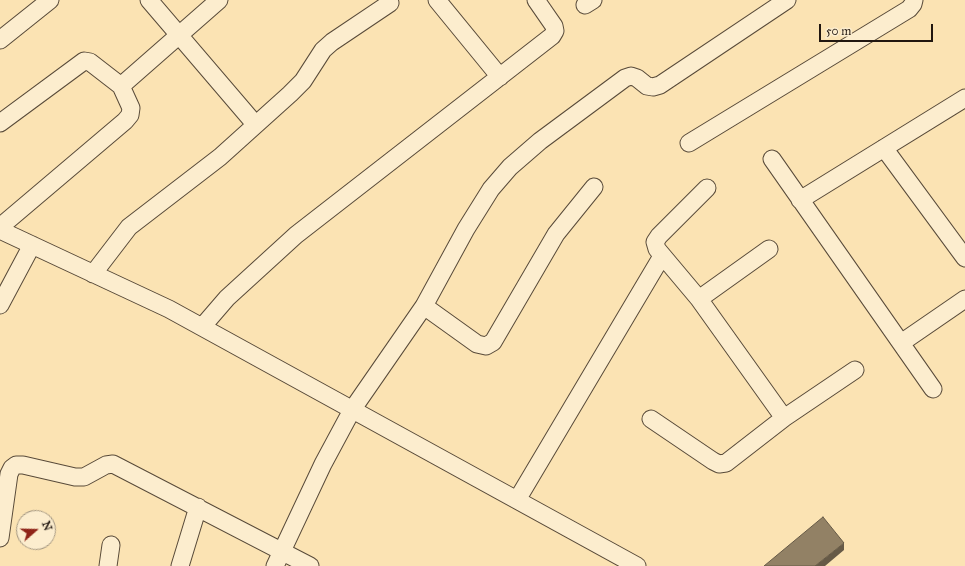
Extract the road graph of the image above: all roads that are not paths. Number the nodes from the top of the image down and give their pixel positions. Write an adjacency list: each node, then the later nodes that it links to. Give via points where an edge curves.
1 (50, 0): 10 (street)
2 (149, 0): 9 (street)
3 (219, 0): 9 (street)
4 (437, 0): 11 (street)
5 (536, 0): 11 (street, via 552,21 555,31)
6 (787, 0): 32 (street, via 660,85 647,86 637,78 625,78 540,141 510,167 491,189)
7 (914, 0): 16 (street, via 909,9)
8 (390, 3): 15 (street, via 323,50 303,81)
9 (180, 35): 12 (street); 15 (street)
10 (0, 40)
11 (500, 77): 33 (street, via 296,235 227,298)
12 (122, 86): 14 (street, via 90,62 84,61); 22 (street, via 131,108 130,116)
13 (965, 98): 17 (street)
14 (0, 123)
15 (255, 124): 28 (street, via 195,177 129,227)
16 (689, 143)
17 (884, 148): 21 (street); 27 (street)
18 (772, 159): 21 (street)
19 (594, 187): 32 (street, via 556,234 493,342 486,346 477,344)
20 (707, 188): 26 (street, via 659,236 656,249)
21 (800, 200): 34 (street)
22 (0, 227)
23 (0, 230): 24 (street)
24 (32, 245): 28 (street); 31 (street)
25 (769, 248): 29 (street)
26 (662, 256): 29 (street); 40 (street)
27 (965, 258)
28 (93, 274): 33 (street)
29 (699, 299): 38 (street)
30 (965, 299): 34 (street)
31 (0, 305)
32 (424, 306): 37 (street)
33 (202, 327): 37 (street)
34 (901, 343): 36 (street)
35 (855, 370): 38 (street)
36 (933, 389)
37 (352, 410): 40 (street); 45 (street)
38 (784, 418): 39 (street, via 726,463 719,464)
39 (651, 419)
40 (517, 500): 49 (street)
41 (198, 507): 42 (street, via 113,464 84,477 16,465 12,468); 45 (street); 47 (street)
42 (2, 514): 43 (street)
43 (0, 538)
44 (111, 544): 46 (street)
45 (278, 559): 48 (street)
46 (108, 566)
47 (180, 566)
48 (310, 566)
49 (637, 566)

